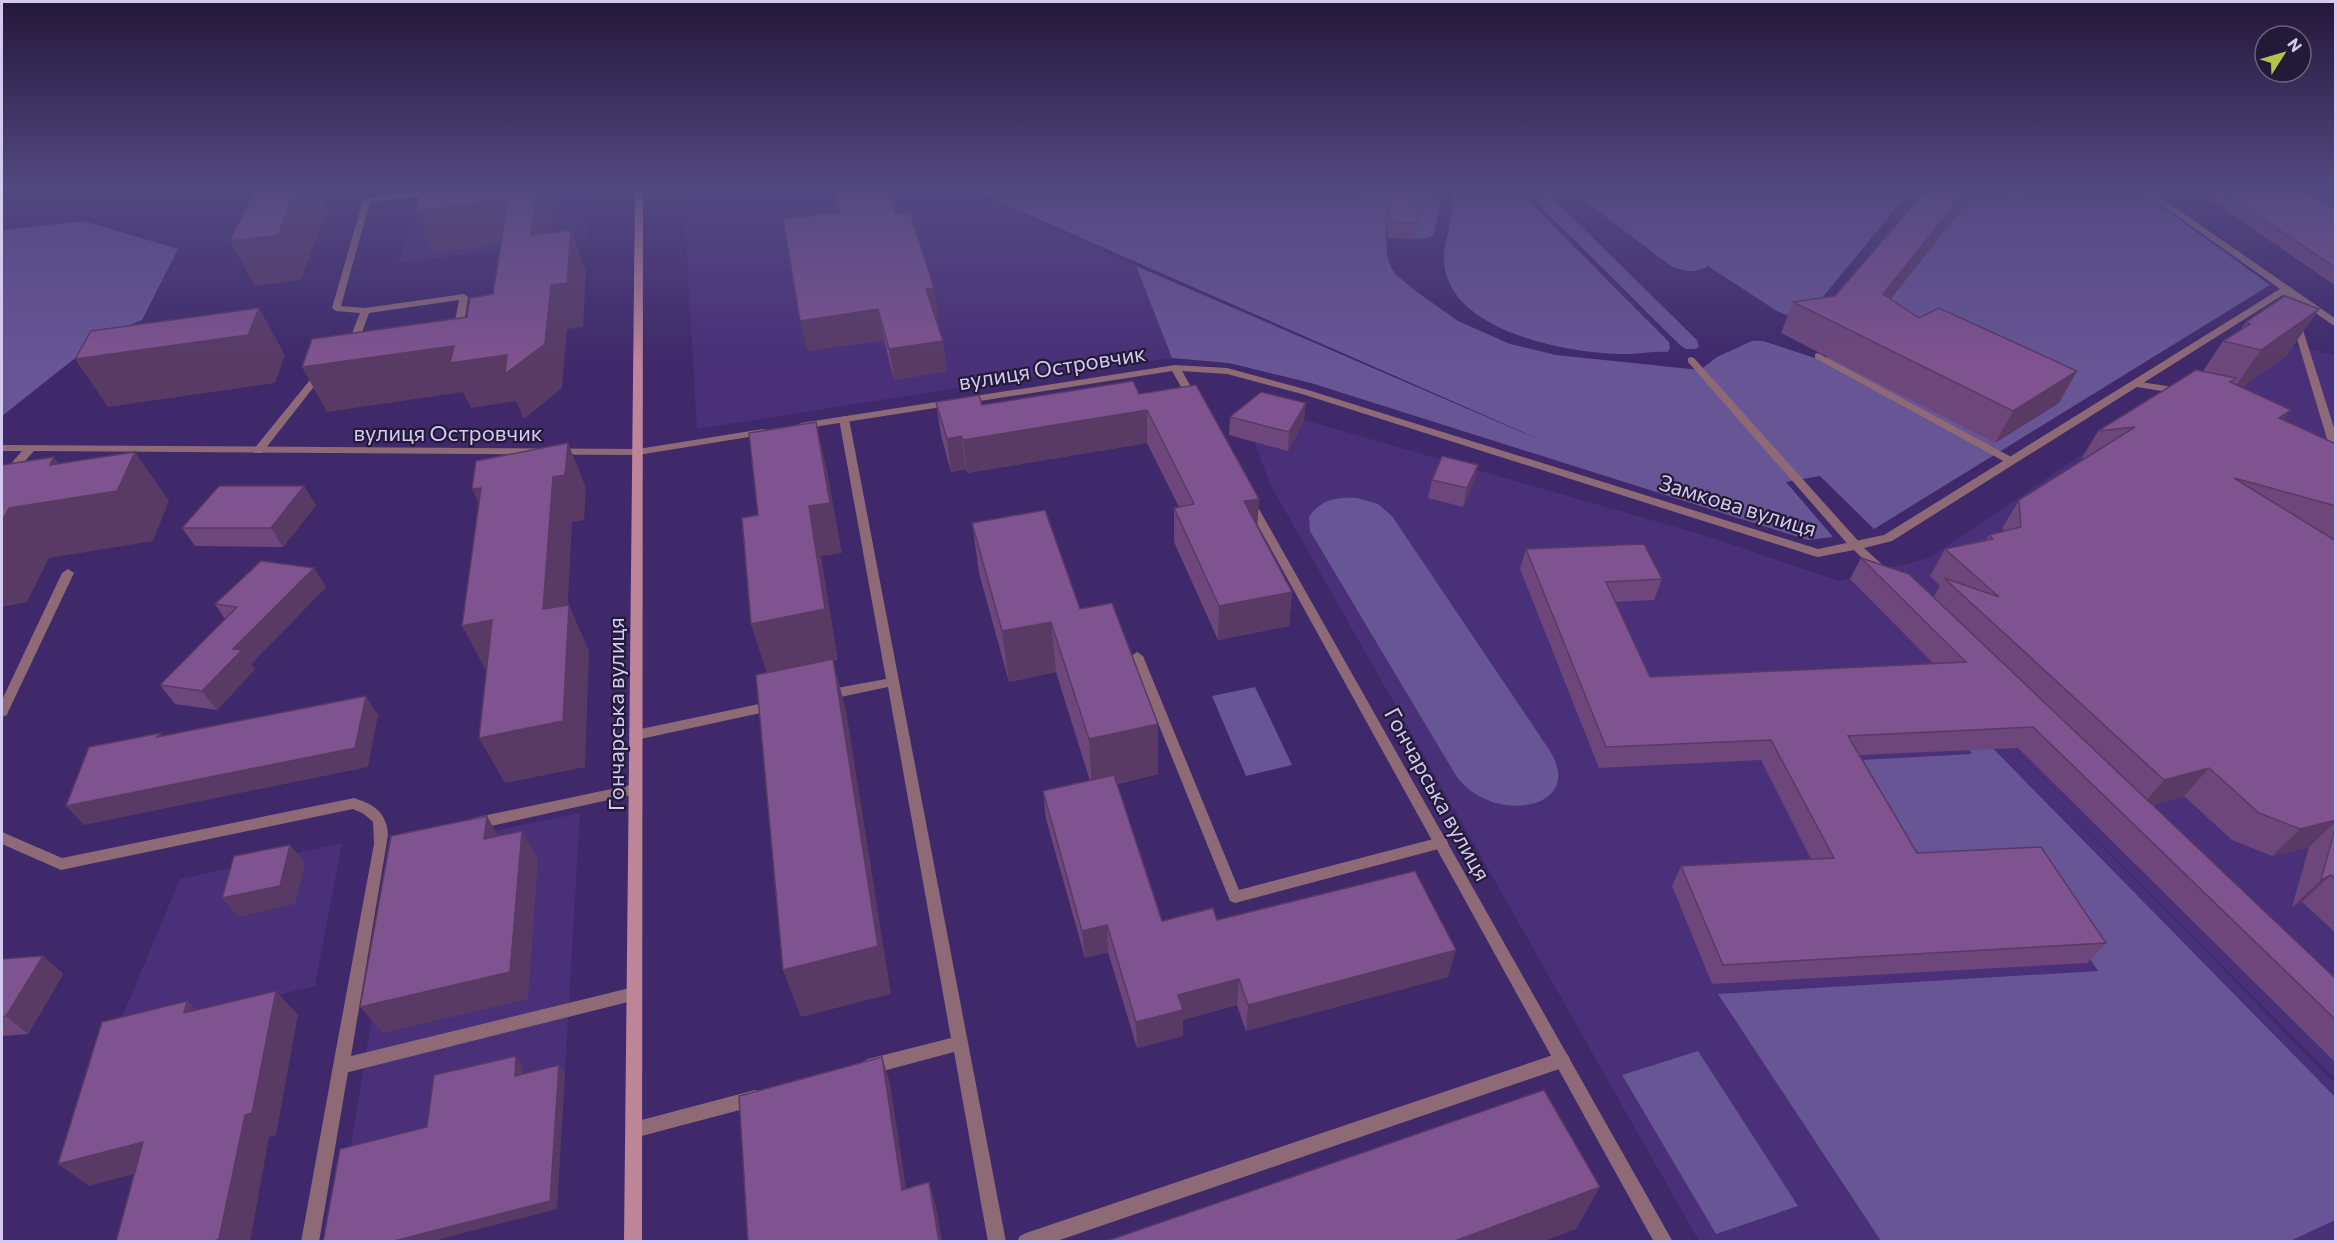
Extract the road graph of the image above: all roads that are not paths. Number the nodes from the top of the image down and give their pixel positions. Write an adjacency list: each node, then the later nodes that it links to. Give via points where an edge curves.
1 (354, 246): 5 (street, via 336,308)
2 (639, 246): 22 (main road, Гончарська вулиця)
3 (2225, 246): 4 (street)
4 (2286, 289): 6 (street); 13 (street, Замкова вулиця); 23 (street)
5 (364, 311): 7 (street, via 464,297); 8 (street)
6 (2336, 324)
7 (455, 346)
8 (350, 354)
9 (1818, 356): 24 (street)
10 (1691, 360): 27 (street)
11 (338, 367): 21 (street, via 317,377)
12 (1175, 368): 15 (street); 16 (street, вулиця Островчик); 27 (street, Замкова вулиця, via 1227,371 1305,392 1818,553)
13 (2134, 384): 14 (street); 24 (street, Замкова вулиця)
14 (2190, 393)
15 (1198, 409)
16 (844, 420): 17 (street, вулиця Островчик); 31 (street)
17 (787, 428)
18 (775, 430): 22 (street, вулиця Островчик)
19 (2, 448): 20 (street, вулиця Островчик)
20 (30, 449): 21 (street, вулиця Островчик); 25 (street)
21 (258, 451): 22 (street, вулиця Островчик)
22 (638, 452): 35 (main road, Гончарська вулиця)
23 (2336, 452)
24 (2011, 460): 27 (street, Замкова вулиця, via 1888,538)
25 (2, 480)
26 (1244, 491): 39 (street, Гончарська вулиця)
27 (1856, 546): 29 (street)
28 (68, 573): 34 (street)
29 (1890, 579)
30 (1137, 656): 39 (street, via 1234,897)
31 (892, 682): 32 (street); 41 (street)
32 (811, 699)
33 (788, 703): 35 (street)
34 (2, 712)
35 (636, 735): 36 (main road, Гончарська вулиця)
36 (635, 789): 37 (street); 40 (main road, Гончарська вулиця)
37 (459, 827)
38 (2, 838): 43 (street, via 61,864 354,803 369,809 379,818 387,843)
39 (1441, 843): 42 (street, Гончарська вулиця)
40 (634, 994): 43 (street); 46 (main road, Гончарська вулиця)
41 (959, 1043): 44 (street); 49 (street)
42 (1562, 1060): 50 (street); 51 (street, Гончарська вулиця)
43 (341, 1066): 47 (street)
44 (847, 1073)
45 (769, 1094): 46 (street)
46 (634, 1130): 48 (main road, Гончарська вулиця)
47 (310, 1242)
48 (633, 1242)
49 (997, 1242)
50 (1026, 1242)
51 (1664, 1242)

